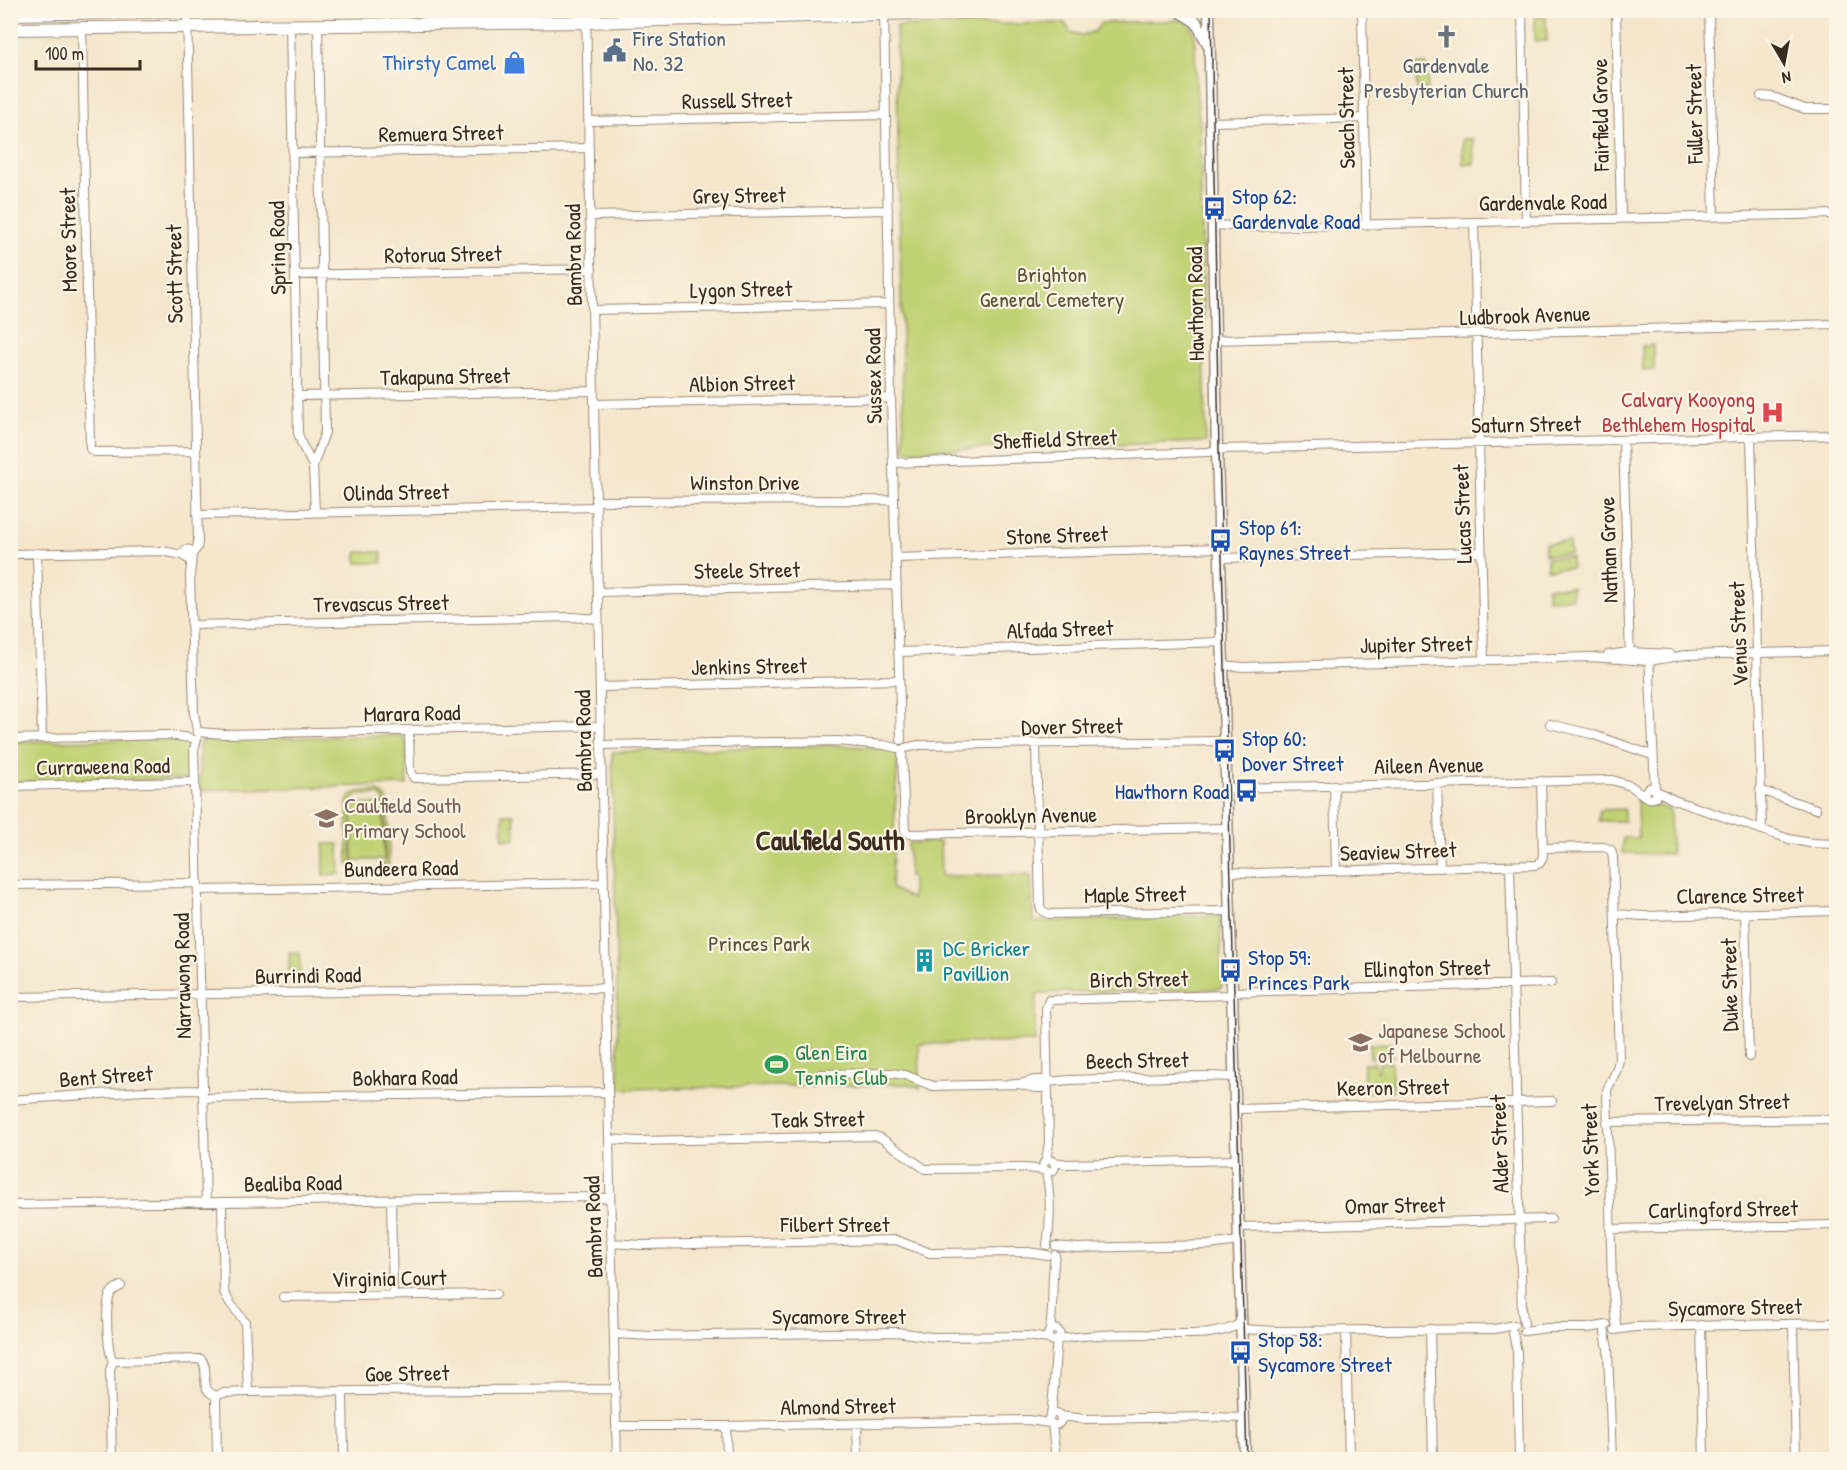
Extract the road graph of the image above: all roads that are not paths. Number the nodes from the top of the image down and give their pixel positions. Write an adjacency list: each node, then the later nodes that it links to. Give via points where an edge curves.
1 (234, 10): 10 (highway)
2 (1027, 10): 12 (highway)
3 (1177, 10): 24 (main road, via 1196,22)
4 (1209, 10): 24 (main road, Hawthorn Road)
5 (1362, 10): 28 (street, Seach Street)
6 (1522, 10): 39 (street)
7 (1616, 10): 38 (street, Fairfield Grove)
8 (1709, 10): 37 (street, Fuller Street)
9 (152, 11): 10 (highway); 11 (highway)
10 (187, 11): 21 (street, Scott Street)
11 (47, 12): 14 (highway)
12 (884, 12): 13 (highway); 27 (street, Sussex Road)
13 (820, 13): 15 (highway)
14 (10, 14)
15 (703, 14): 16 (highway)
16 (649, 15): 17 (highway)
17 (586, 16): 18 (highway); 29 (street, Bambra Road)
18 (461, 17): 20 (highway)
19 (291, 25): 20 (highway); 21 (highway); 32 (street, Spring Road)
20 (318, 25): 33 (street, Spring Road)
21 (187, 27): 22 (highway); 60 (street, Scott Street)
22 (82, 28): 23 (highway); 60 (street, Moore Street, via 91,450)
23 (10, 29)
24 (1210, 48): 30 (main road, Hawthorn Road)
25 (1761, 96): 26 (street, via 1773,96 1805,109)
26 (1836, 109)
27 (886, 115): 29 (street, Russell Street); 34 (street, Sussex Road)
28 (1364, 118): 30 (street); 41 (street, Seach Street)
29 (589, 121): 31 (street, Bambra Road)
30 (1211, 122): 42 (main road, Hawthorn Road)
31 (590, 148): 33 (street, Remuera Street); 36 (street, Bambra Road)
32 (293, 153): 33 (street, Remuera Street); 45 (street, Spring Road)
33 (320, 153): 44 (street, Spring Road)
34 (888, 210): 36 (street, Grey Street); 46 (street, Sussex Road)
35 (1835, 214): 37 (street, Gardenvale Road)
36 (591, 216): 43 (street, Bambra Road)
37 (1714, 216): 38 (street, Gardenvale Road)
38 (1621, 218): 39 (street, Gardenvale Road)
39 (1526, 221): 40 (street, Gardenvale Road)
40 (1473, 222): 41 (street, Gardenvale Road); 49 (street, Lucas Street)
41 (1366, 224): 42 (street, Gardenvale Road)
42 (1213, 229): 50 (main road, Hawthorn Road)
43 (592, 269): 44 (street, Rotorua Street); 47 (street, Bambra Road)
44 (322, 274): 45 (street, Rotorua Street); 53 (street, Spring Road)
45 (296, 275): 52 (street, Spring Road)
46 (890, 304): 47 (street, Lygon Street); 54 (street, Sussex Road)
47 (592, 310): 51 (street, Bambra Road)
48 (1836, 324): 49 (street, Ludbrook Avenue)
49 (1476, 334): 50 (street, Ludbrook Avenue); 59 (street, Lucas Street)
50 (1215, 340): 61 (main road, Hawthorn Road)
51 (594, 391): 53 (street, Takapuna Street); 55 (street, Bambra Road)
52 (298, 396): 53 (street, Takapuna Street); 63 (street, Spring Road, via 300,439)
53 (324, 396): 63 (street, Spring Road, via 324,437)
54 (891, 398): 55 (street, Albion Street); 62 (street, Sussex Road)
55 (594, 404): 65 (street, Bambra Road)
56 (1836, 435): 57 (street, Saturn Street)
57 (1751, 437): 58 (street, Saturn Street); 81 (street, Venus Street)
58 (1623, 440): 59 (street, Saturn Street); 82 (street, Nathan Grove)
59 (1478, 443): 61 (street, Saturn Street); 68 (street, Lucas Street)
60 (195, 451): 67 (street, Scott Street)
61 (1217, 451): 62 (street, Sheffield Street); 70 (main road, Hawthorn Road)
62 (893, 463): 64 (street, Sussex Road)
63 (313, 466): 66 (street, Spring Road)
64 (894, 500): 65 (street, Winston Drive); 73 (street, Sussex Road)
65 (596, 504): 66 (street, Olinda Street); 75 (street, Bambra Road)
66 (315, 512): 67 (street, Olinda Street)
67 (197, 515): 72 (street, Scott Street, via 197,535)
68 (1481, 552): 70 (street, Stone Street); 84 (street, Lucas Street)
69 (37, 553): 71 (street); 72 (street); 92 (street)
70 (1220, 553): 73 (street, Stone Street); 78 (main road, Hawthorn Road)
71 (10, 554)
72 (188, 554): 77 (street)
73 (896, 558): 74 (street, Sussex Road)
74 (897, 585): 75 (street, Steele Street); 80 (street, Sussex Road)
75 (598, 592): 76 (street, Bambra Road)
76 (598, 617): 77 (street, Trevascus Street); 87 (street, Bambra Road)
77 (192, 625): 91 (street)
78 (1223, 642): 80 (street, Alfada Street); 85 (main road, Hawthorn Road)
79 (1834, 650): 81 (street, Jupiter Street)
80 (898, 652): 86 (street, Sussex Road)
81 (1757, 653): 83 (street, Jupiter Street); 106 (street, Venus Street)
82 (1629, 655): 83 (street, Jupiter Street); 84 (street, Jupiter Street)
83 (1649, 657): 98 (street)
84 (1484, 661): 85 (street, Jupiter Street)
85 (1223, 667): 94 (main road, Hawthorn Road)
86 (898, 680): 87 (street, Jenkins Street); 97 (street, Sussex Road)
87 (600, 687): 89 (street, Bambra Road)
88 (1550, 724): 98 (street)
89 (600, 726): 90 (street, Marara Road); 96 (street, Bambra Road)
90 (409, 731): 91 (street, Marara Road); 99 (street, via 410,772 414,778)
91 (194, 735): 92 (street, Marara Road); 101 (street, Narrawong Road)
92 (42, 738): 93 (street, Marara Road)
93 (10, 739)
94 (1226, 741): 95 (street, Dover Street); 105 (main road, Hawthorn Road)
95 (1036, 744): 97 (street, Dover Street); 112 (street)
96 (601, 745): 97 (street, Dover Street, via 837,741); 99 (street, Bambra Road)
97 (901, 745): 111 (street, Sussex Road)
98 (1652, 755): 107 (street)
99 (601, 774): 119 (street, Bambra Road)
100 (1541, 781): 102 (street, Aileen Avenue); 107 (street, Aileen Avenue, via 1612,780); 114 (street)
101 (195, 782): 103 (street, Curraweena Road); 121 (street, Narrawong Road)
102 (1437, 783): 104 (street, Aileen Avenue); 116 (street)
103 (10, 786)
104 (1334, 786): 105 (street, Aileen Avenue); 117 (street)
105 (1227, 788): 109 (main road, Hawthorn Road)
106 (1760, 790): 108 (street); 110 (street, Venus Street)
107 (1650, 792): 110 (street, Aileen Avenue)
108 (1816, 809)
109 (1228, 828): 112 (street, Brooklyn Avenue); 118 (main road, Hawthorn Road)
110 (1761, 830): 113 (street, Aileen Avenue, via 1799,842)
111 (906, 832): 112 (street, Brooklyn Avenue)
112 (1038, 832): 122 (street, Maple Street, via 1040,906 1049,914)
113 (1836, 844)
114 (1543, 848): 115 (street, Seaview Street, via 1540,863); 125 (street, York Street, via 1611,850)
115 (1510, 866): 116 (street, Seaview Street); 127 (street, Alder Street)
116 (1440, 868): 117 (street, Seaview Street)
117 (1336, 871): 118 (street, Seaview Street)
118 (1229, 874): 122 (main road, Hawthorn Road)
119 (604, 883): 121 (street, Bundeera Road); 128 (street, Bambra Road)
120 (10, 885): 121 (street, Bundeera Road)
121 (198, 886): 130 (street, Narrawong Road)
122 (1230, 911): 129 (main road, Hawthorn Road)
123 (1836, 911): 124 (street, Clarence Street)
124 (1745, 913): 125 (street, Clarence Street); 132 (street, Duke Street)
125 (1615, 916): 143 (street, York Street, via 1619,1059 1607,1087)
126 (1551, 983): 127 (street, Ellington Street)
127 (1513, 984): 129 (street, Ellington Street); 140 (street, Alder Street)
128 (606, 988): 130 (street, Burrindi Road); 136 (street, Bambra Road)
129 (1232, 993): 134 (main road, Hawthorn Road); 135 (street, Birch Street, via 1052,999 1046,1009)
130 (200, 994): 131 (street, Burrindi Road); 137 (street, Narrawong Road)
131 (10, 997)
132 (1749, 1057)
133 (820, 1074): 135 (street, Beech Street, via 896,1073 933,1086)
134 (1235, 1075): 135 (street, Beech Street); 141 (main road, Hawthorn Road)
135 (1047, 1082): 146 (street)
136 (608, 1092): 137 (street, Bokhara Road); 144 (street, Bambra Road)
137 (203, 1094): 138 (street, Bent Street, via 144,1091); 149 (street, Narrawong Road)
138 (10, 1101)
139 (1552, 1101): 140 (street, Keeron Street)
140 (1516, 1102): 141 (street, Keeron Street); 153 (street, Alder Street)
141 (1236, 1109): 145 (main road, Hawthorn Road)
142 (1836, 1119): 143 (street, Trevelyan Street)
143 (1608, 1122): 156 (street, York Street)
144 (609, 1142): 146 (street, Teak Street, via 875,1136 925,1169); 147 (street, Bambra Road)
145 (1237, 1160): 146 (street, Teak Street); 155 (main road, Hawthorn Road)
146 (1049, 1166): 159 (street)
147 (610, 1195): 148 (street, Bealiba Road); 158 (street, Bambra Road)
148 (391, 1200): 150 (street, Bealiba Road); 162 (street)
149 (206, 1202): 150 (street, Bealiba Road); 151 (street, Bealiba Road)
150 (222, 1202): 177 (street, via 224,1292 245,1322)
151 (10, 1205)
152 (1551, 1219): 153 (street, Omar Street)
153 (1519, 1220): 155 (street, Omar Street); 167 (street, Alder Street)
154 (1836, 1225): 156 (street, Carlingford Street)
155 (1239, 1227): 157 (main road, Hawthorn Road)
156 (1611, 1229): 168 (street, York Street)
157 (1239, 1244): 159 (street, Filbert Street); 171 (main road, Hawthorn Road)
158 (611, 1246): 159 (street, Filbert Street, via 890,1240 930,1253); 174 (street, Bambra Road)
159 (1051, 1250): 173 (street)
160 (121, 1286): 175 (street, via 111,1292 108,1301 109,1352)
161 (496, 1294): 162 (street, Virginia Court)
162 (393, 1295): 163 (street, Virginia Court)
163 (283, 1297)
164 (1836, 1323): 165 (street, Sycamore Street)
165 (1793, 1324): 166 (street, Sycamore Street); 198 (street)
166 (1701, 1325): 168 (street, Sycamore Street); 197 (street)
167 (1519, 1328): 168 (street, Sycamore Street); 169 (street, Sycamore Street); 195 (street, Alder Street)
168 (1611, 1328): 196 (street, via 1608,1349)
169 (1430, 1329): 170 (street, Sycamore Street); 194 (street)
170 (1346, 1330): 171 (street, Sycamore Street); 193 (street)
171 (1242, 1332): 172 (street, Sycamore Street); 172 (street, Sycamore Street); 180 (main road, Hawthorn Road)
172 (1205, 1333): 173 (street, Sycamore Street)
173 (1054, 1335): 174 (street, Sycamore Street, via 944,1337 897,1332); 181 (street)
174 (614, 1337): 176 (street, Bambra Road)
175 (113, 1361): 179 (street, via 201,1359 206,1386); 185 (street)
176 (615, 1389): 178 (street, Goe Street); 184 (street, Bambra Road)
177 (248, 1392): 178 (street, Goe Street); 179 (street, Goe Street)
178 (343, 1392): 187 (street)
179 (216, 1396): 186 (street)
180 (1244, 1416): 181 (street, Almond Street); 192 (main road, Hawthorn Road)
181 (1055, 1419): 182 (street, Almond Street); 191 (street)
182 (857, 1424): 183 (street, Almond Street); 190 (street)
183 (726, 1426): 184 (street, Almond Street); 189 (street)
184 (616, 1428): 188 (street, Bambra Road)
185 (112, 1460)
186 (217, 1460)
187 (345, 1460)
188 (617, 1460)
189 (727, 1460)
190 (858, 1460)
191 (1056, 1460)
192 (1245, 1460)
193 (1349, 1460)
194 (1433, 1460)
195 (1519, 1460)
196 (1612, 1460)
197 (1704, 1460)
198 (1796, 1460)

